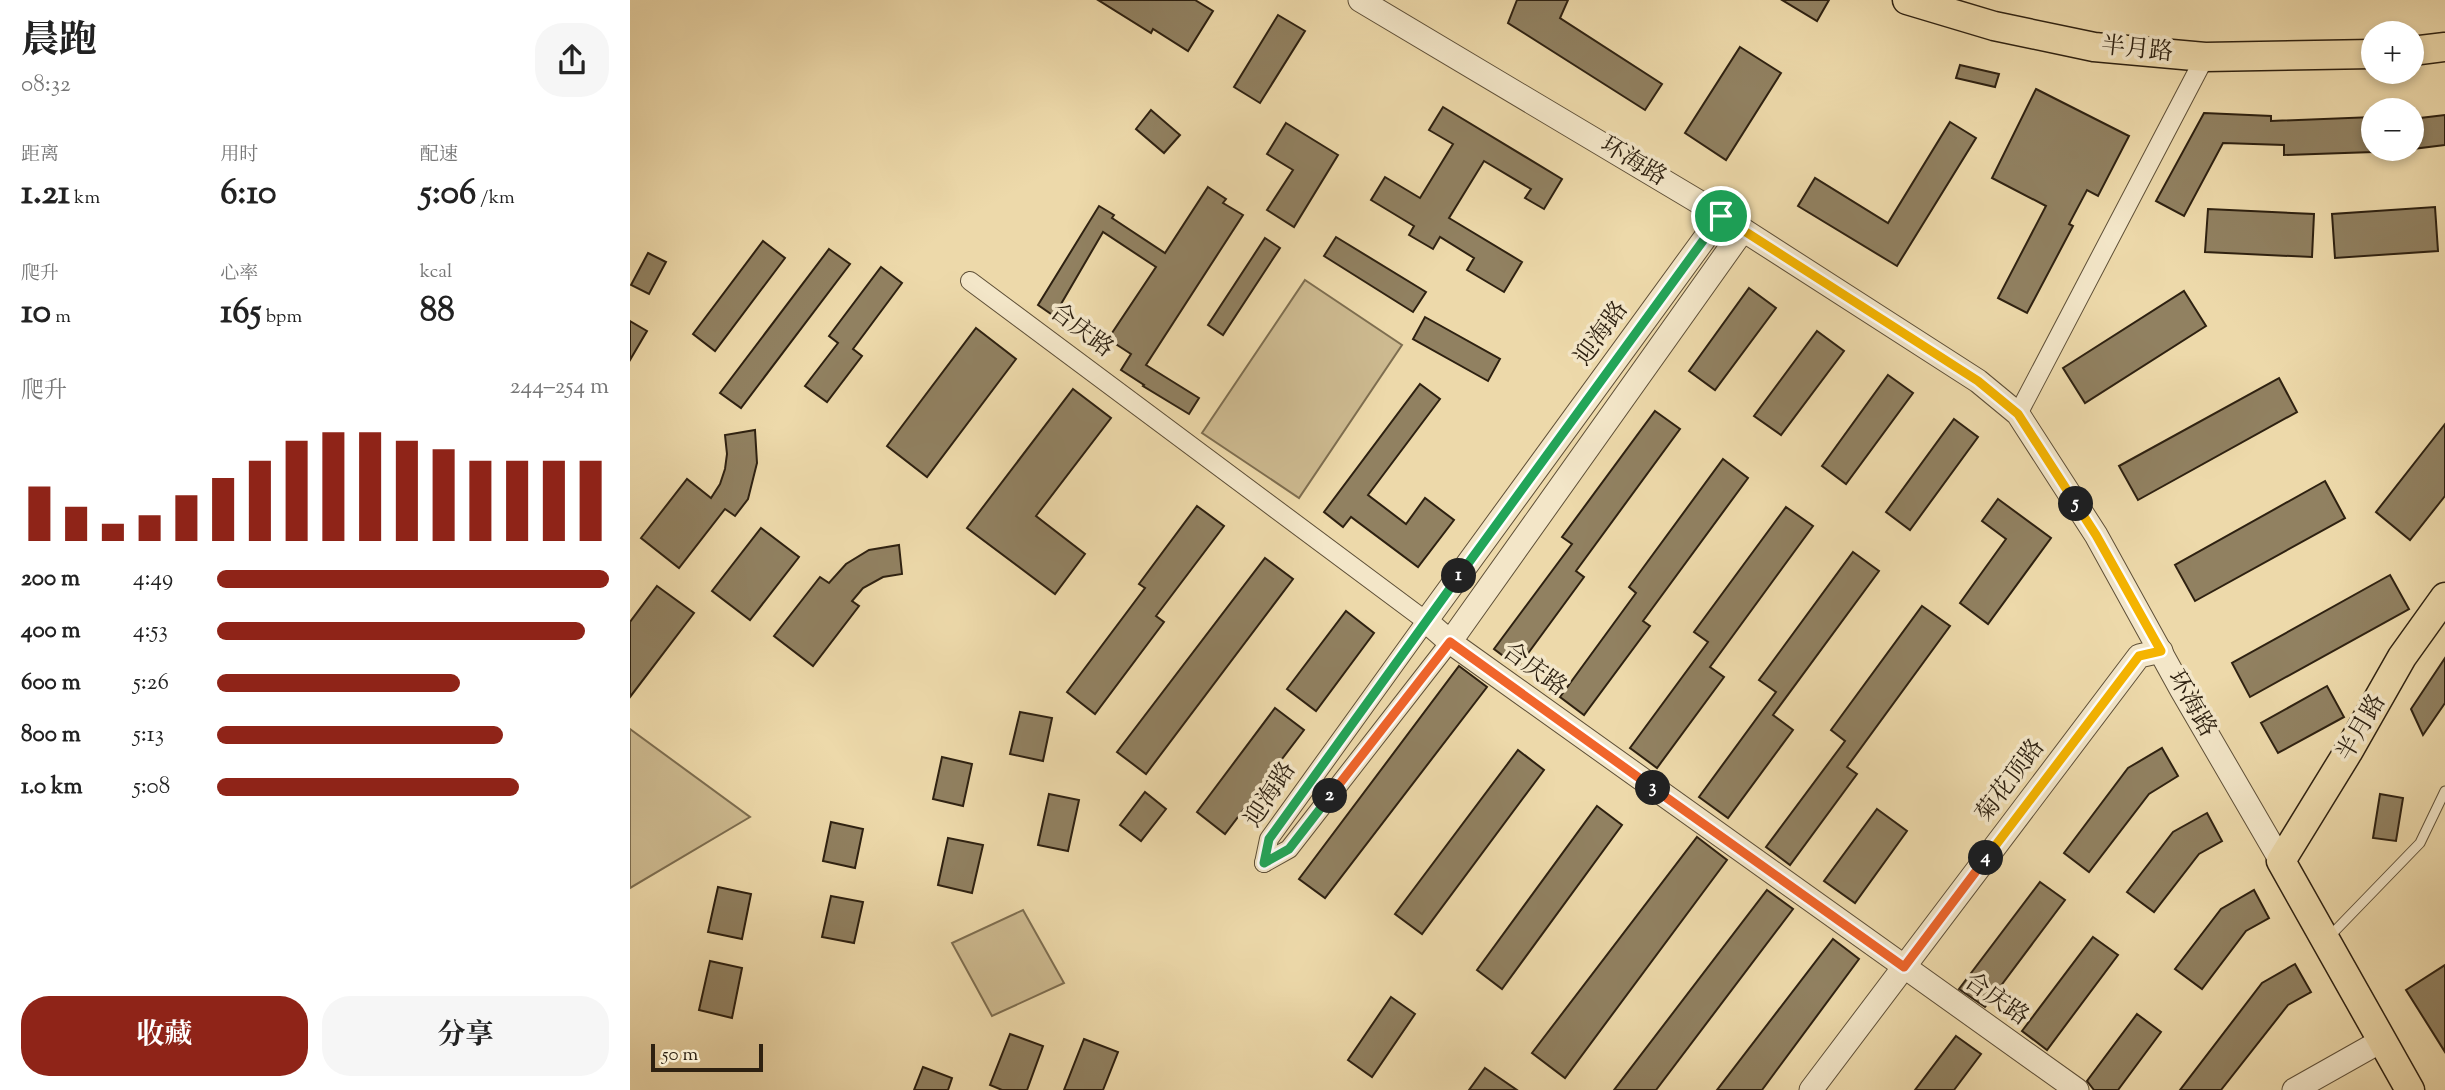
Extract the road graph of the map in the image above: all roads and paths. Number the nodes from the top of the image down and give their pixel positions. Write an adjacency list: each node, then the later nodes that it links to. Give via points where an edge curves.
1 (1360, 0): 7 (street, 环海路)
2 (1907, 0): 6 (main road, 半月路, via 1994,26 2094,47)
3 (2445, 47): 4 (main road)
4 (2424, 50)
5 (2361, 54): 6 (main road, 半月路)
6 (2205, 57): 10 (street)
7 (1721, 216): 8 (street, 环海路); 12 (street, 迎海路)
8 (1743, 230): 10 (street, 环海路, via 1978,381); 13 (street, 迎海路)
9 (970, 281): 12 (street, 合庆路)
10 (2018, 414): 14 (street, 环海路, via 2096,535)
11 (2445, 597): 16 (main road, 半月路, via 2402,657)
12 (1426, 621): 13 (street, 合庆路); 13 (street, 迎海路, via 1269,839 1264,863 1289,849)
13 (1450, 642): 18 (street, 合庆路)
14 (2161, 651): 16 (street, 环海路); 18 (street, 菊花顶路, via 2139,656)
15 (2445, 791): 17 (lane, via 2420,844)
16 (2281, 861): 17 (main road, 环海路)
17 (2325, 941): 19 (main road, 环海路)
18 (1904, 967): 20 (street, 菊花顶路); 21 (street, 合庆路)
19 (2381, 1041): 22 (street); 23 (main road, 环海路)
20 (1811, 1090)
21 (2077, 1090)
22 (2294, 1090)
23 (2410, 1090)

